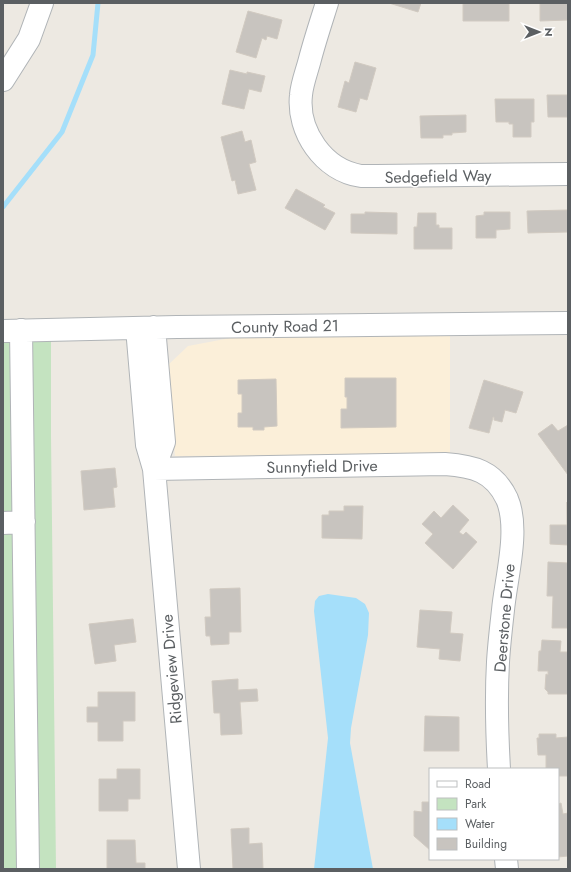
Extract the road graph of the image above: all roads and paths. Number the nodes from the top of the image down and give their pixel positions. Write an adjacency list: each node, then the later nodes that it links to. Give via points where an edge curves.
1 (42, 3): 3 (street, via 28,39)
2 (326, 3): 4 (street, Sedgefield Way, via 305,77 300,108 308,134 316,149 326,159 360,176)
3 (3, 80)
4 (568, 174)
5 (568, 322): 6 (street, County Road 21)
6 (145, 328): 7 (street, County Road 21); 8 (street, Ridgeview Drive, via 147,446)
7 (12, 330): 10 (street)
8 (154, 469): 9 (street, Sunnyfield Drive, via 445,464 477,468); 13 (street, Ridgeview Drive)
9 (488, 475): 11 (street, Deerstone Drive, via 500,486 507,500 512,515 513,532 498,663)
10 (13, 523): 12 (street)
11 (499, 768)
12 (28, 869)
13 (189, 869)

